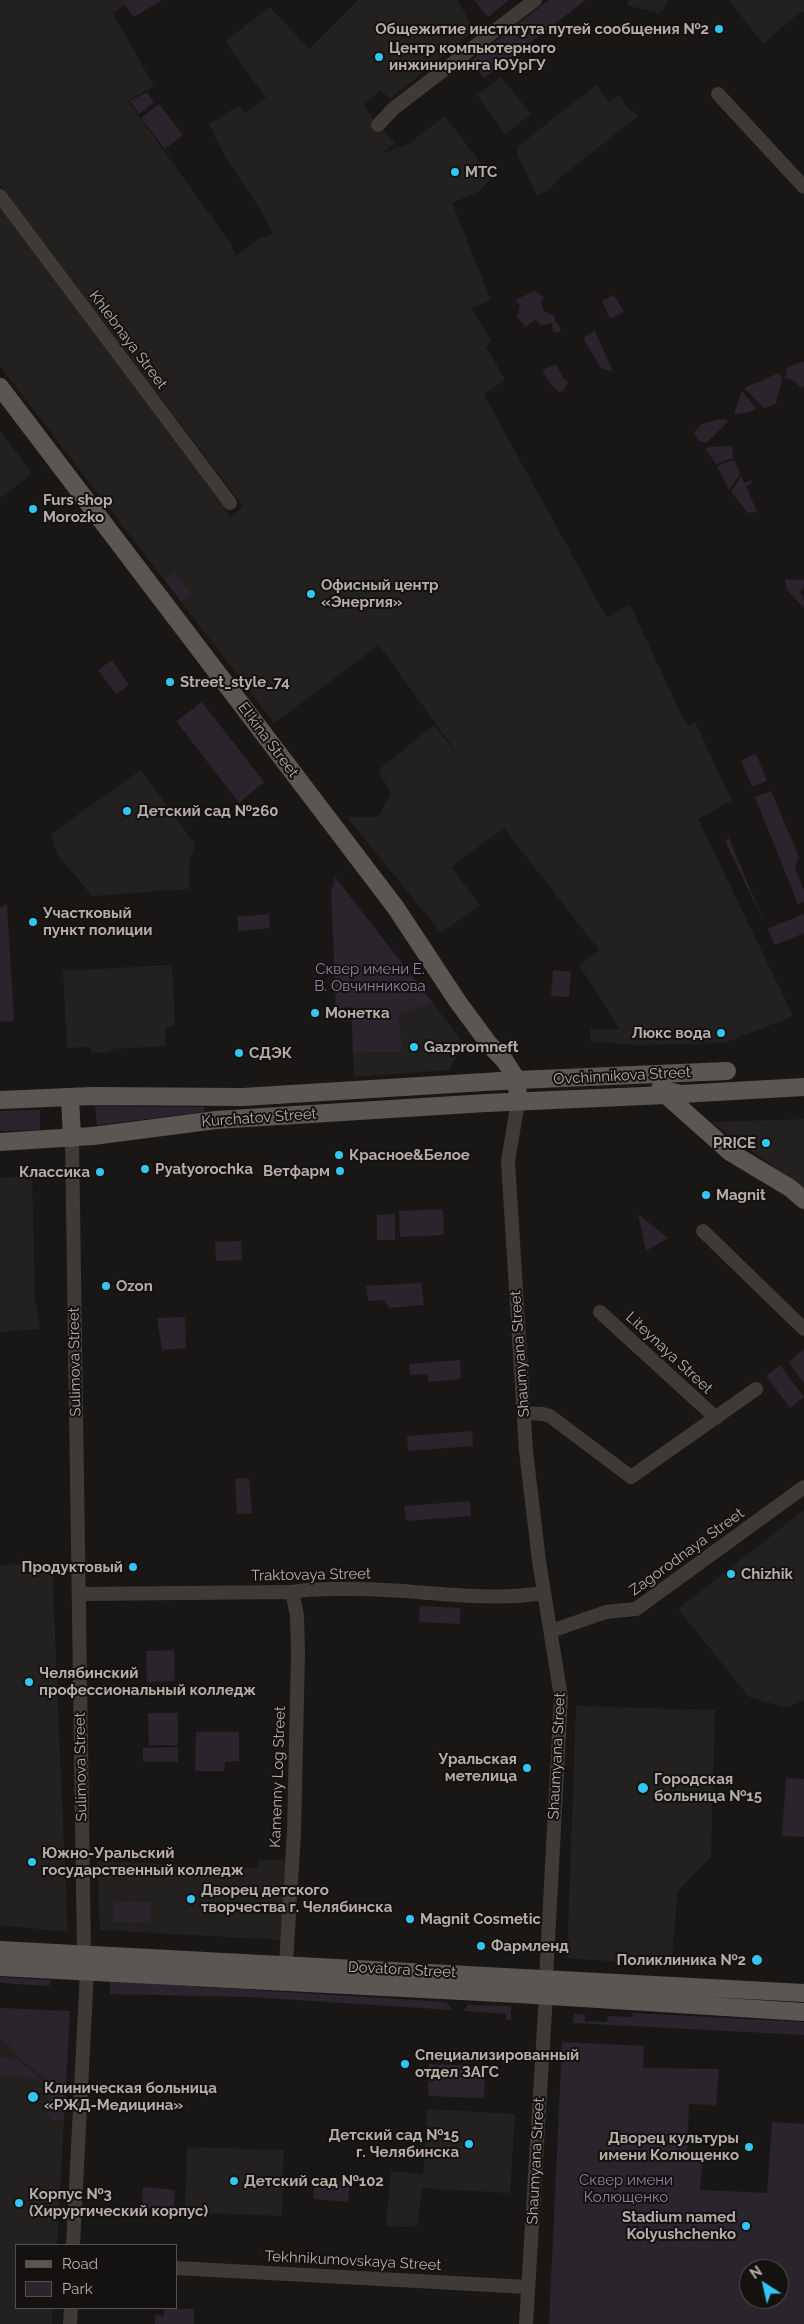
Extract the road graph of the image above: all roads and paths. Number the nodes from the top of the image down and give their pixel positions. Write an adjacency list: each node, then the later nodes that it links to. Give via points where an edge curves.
1 (535, 0): 3 (street, via 393,109)
2 (718, 94): 4 (street)
3 (378, 125)
4 (804, 187)
5 (0, 196): 7 (street, Khlebnaya Street)
6 (0, 387): 10 (main road, El'kina Street, via 396,908 458,1002)
7 (230, 503)
8 (727, 1071): 9 (main road, Ovchinnikova Street)
9 (600, 1077): 10 (main road, Ovchinnikova Street); 12 (main road)
10 (517, 1080): 13 (main road, Kurchatov Street, via 243,1097); 15 (main road)
11 (804, 1086): 12 (main road, Ovchinnikova Street)
12 (673, 1094): 15 (main road, Ovchinnikova Street); 18 (main road, via 730,1152)
13 (70, 1097): 14 (main road, Kurchatov Street); 16 (main road)
14 (0, 1100)
15 (518, 1102): 16 (main road, Kurchatov Street, via 216,1120); 23 (street, Shaumyana Street, via 508,1161)
16 (72, 1138): 17 (main road, Kurchatov Street); 28 (street, Sulimova Street)
17 (0, 1142)
18 (804, 1200)
19 (703, 1231): 21 (street)
20 (600, 1312): 24 (street, Liteynaya Street)
21 (804, 1329)
22 (756, 1389): 24 (street)
23 (524, 1413): 24 (street, via 550,1416 631,1477); 27 (street, Shaumyana Street, via 533,1521)
24 (716, 1418)
25 (804, 1487): 29 (street, Zagorodnaya Street, via 636,1609 606,1612)
26 (292, 1592): 27 (street, Traktovaya Street, via 364,1588 496,1598); 28 (street, Traktovaya Street); 32 (street, Kamenny Log Street, via 297,1615 298,1652 294,1833)
27 (544, 1593): 29 (street, Shaumyana Street)
28 (78, 1594): 31 (street, Sulimova Street)
29 (551, 1632): 35 (street, Shaumyana Street, via 561,1697)
30 (0, 1950): 31 (main road, Dovatora Street)
31 (84, 1953): 32 (main road, Dovatora Street); 34 (main road, Sulimova Street)
32 (286, 1964): 35 (main road, Dovatora Street)
33 (0, 1967): 34 (main road, Dovatora Street)
34 (87, 1972): 37 (main road, Dovatora Street); 39 (street, Sulimova Street)
35 (546, 1978): 36 (main road, Dovatora Street); 37 (main road, Shaumyana Street)
36 (804, 1993)
37 (546, 1995): 38 (main road, Dovatora Street); 41 (street, Shaumyana Street)
38 (804, 2012)
39 (73, 2244)
40 (178, 2268): 41 (street, Tekhnikumovskaya Street)
41 (528, 2287): 44 (street, Shaumyana Street)
42 (71, 2309): 43 (street)
43 (70, 2324)
44 (526, 2324)

